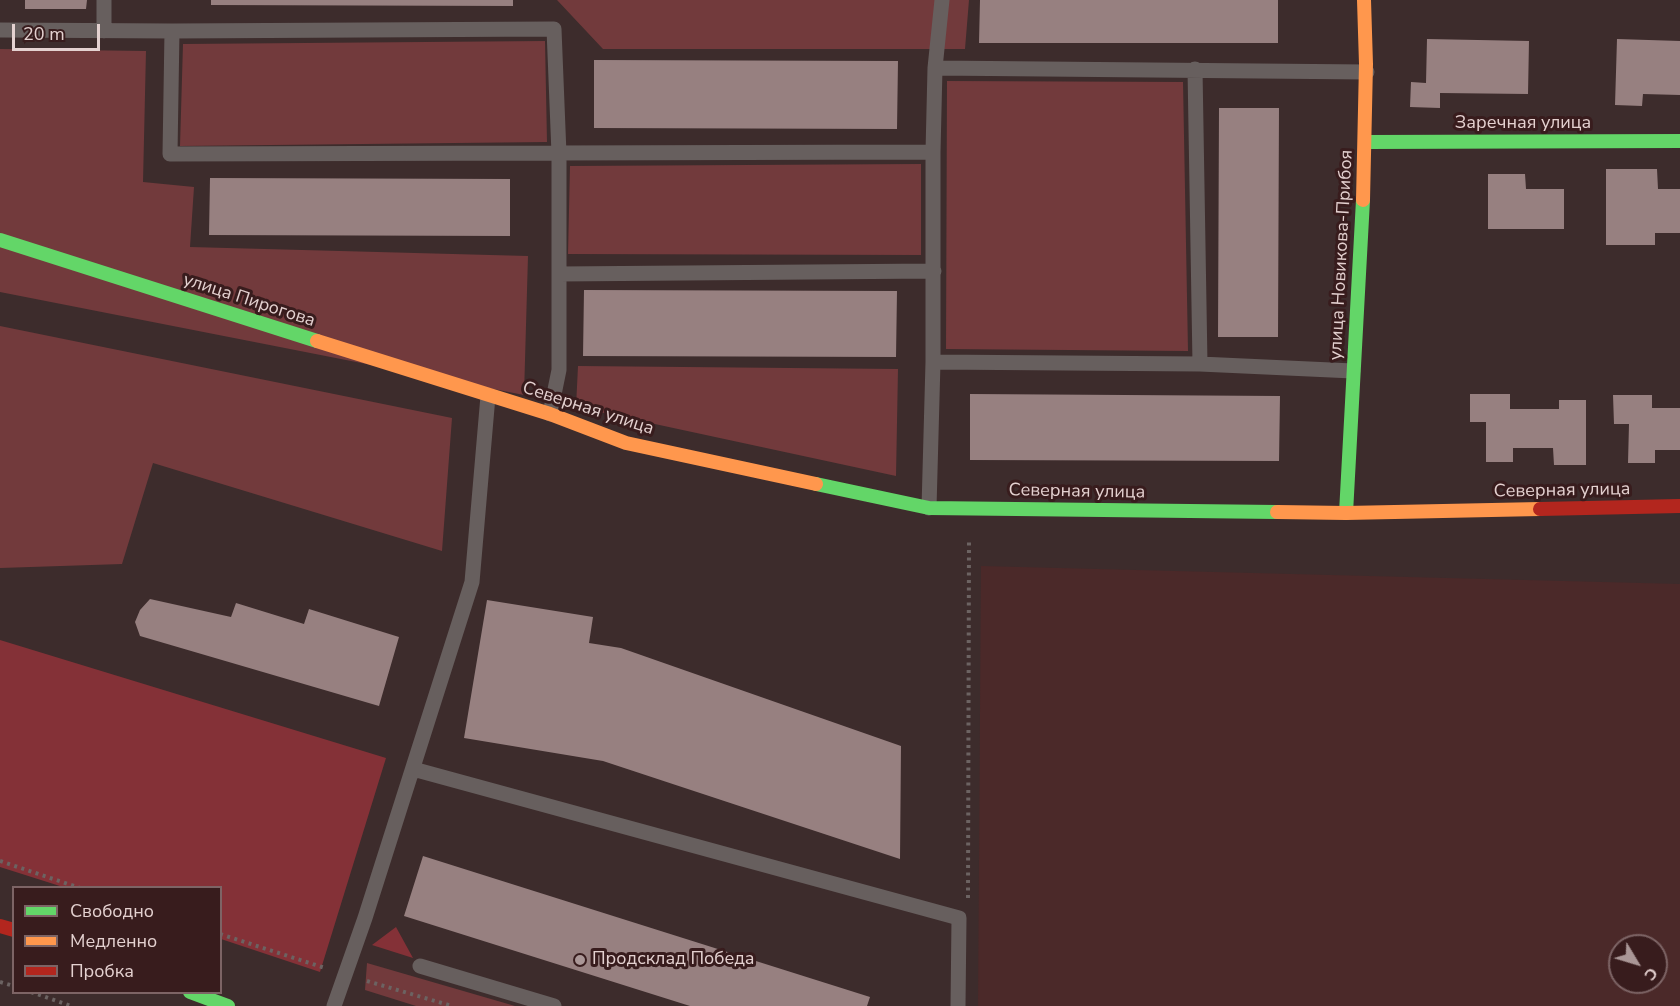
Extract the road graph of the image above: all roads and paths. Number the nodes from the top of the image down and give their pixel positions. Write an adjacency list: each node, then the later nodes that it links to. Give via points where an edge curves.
1 (104, 0): 5 (lane)
2 (942, 0): 7 (lane)
3 (1364, 0): 9 (street, улица Новикова-Прибоя)
4 (0, 30): 5 (lane)
5 (104, 31): 6 (lane)
6 (172, 32): 13 (lane, via 554,29); 13 (lane, via 170,154)
7 (935, 68): 8 (lane); 12 (lane)
8 (1195, 69): 9 (lane); 18 (lane)
9 (1367, 72): 11 (street, улица Новикова-Прибоя)
10 (1680, 141): 11 (street, Заречная улица)
11 (1366, 142): 19 (street, улица Новикова-Прибоя)
12 (933, 152): 13 (lane); 15 (lane)
13 (559, 154): 16 (lane)
14 (0, 240): 20 (street, улица Пирогова)
15 (933, 271): 16 (lane); 17 (lane)
16 (559, 274): 21 (lane, via 559,370)
17 (933, 362): 18 (lane); 23 (lane)
18 (1200, 364): 19 (lane)
19 (1353, 371): 25 (street, улица Новикова-Прибоя)
20 (488, 396): 21 (street, Северная улица); 26 (lane, via 472,582)
21 (550, 414): 23 (street, Северная улица, via 626,443)
22 (1680, 506): 25 (street, Северная улица)
23 (929, 508): 24 (street, Северная улица)
24 (970, 509): 25 (street, Северная улица); 29 (path)
25 (1346, 513)
26 (413, 769): 35 (lane); 37 (lane, via 959,918)
27 (0, 861): 28 (path)
28 (74, 886)
29 (968, 899)
30 (420, 966): 36 (lane)
31 (34, 994): 33 (path)
32 (193, 994): 34 (street)
33 (71, 1006)
34 (228, 1006)
35 (334, 1006)
36 (554, 1006)
37 (958, 1006)

